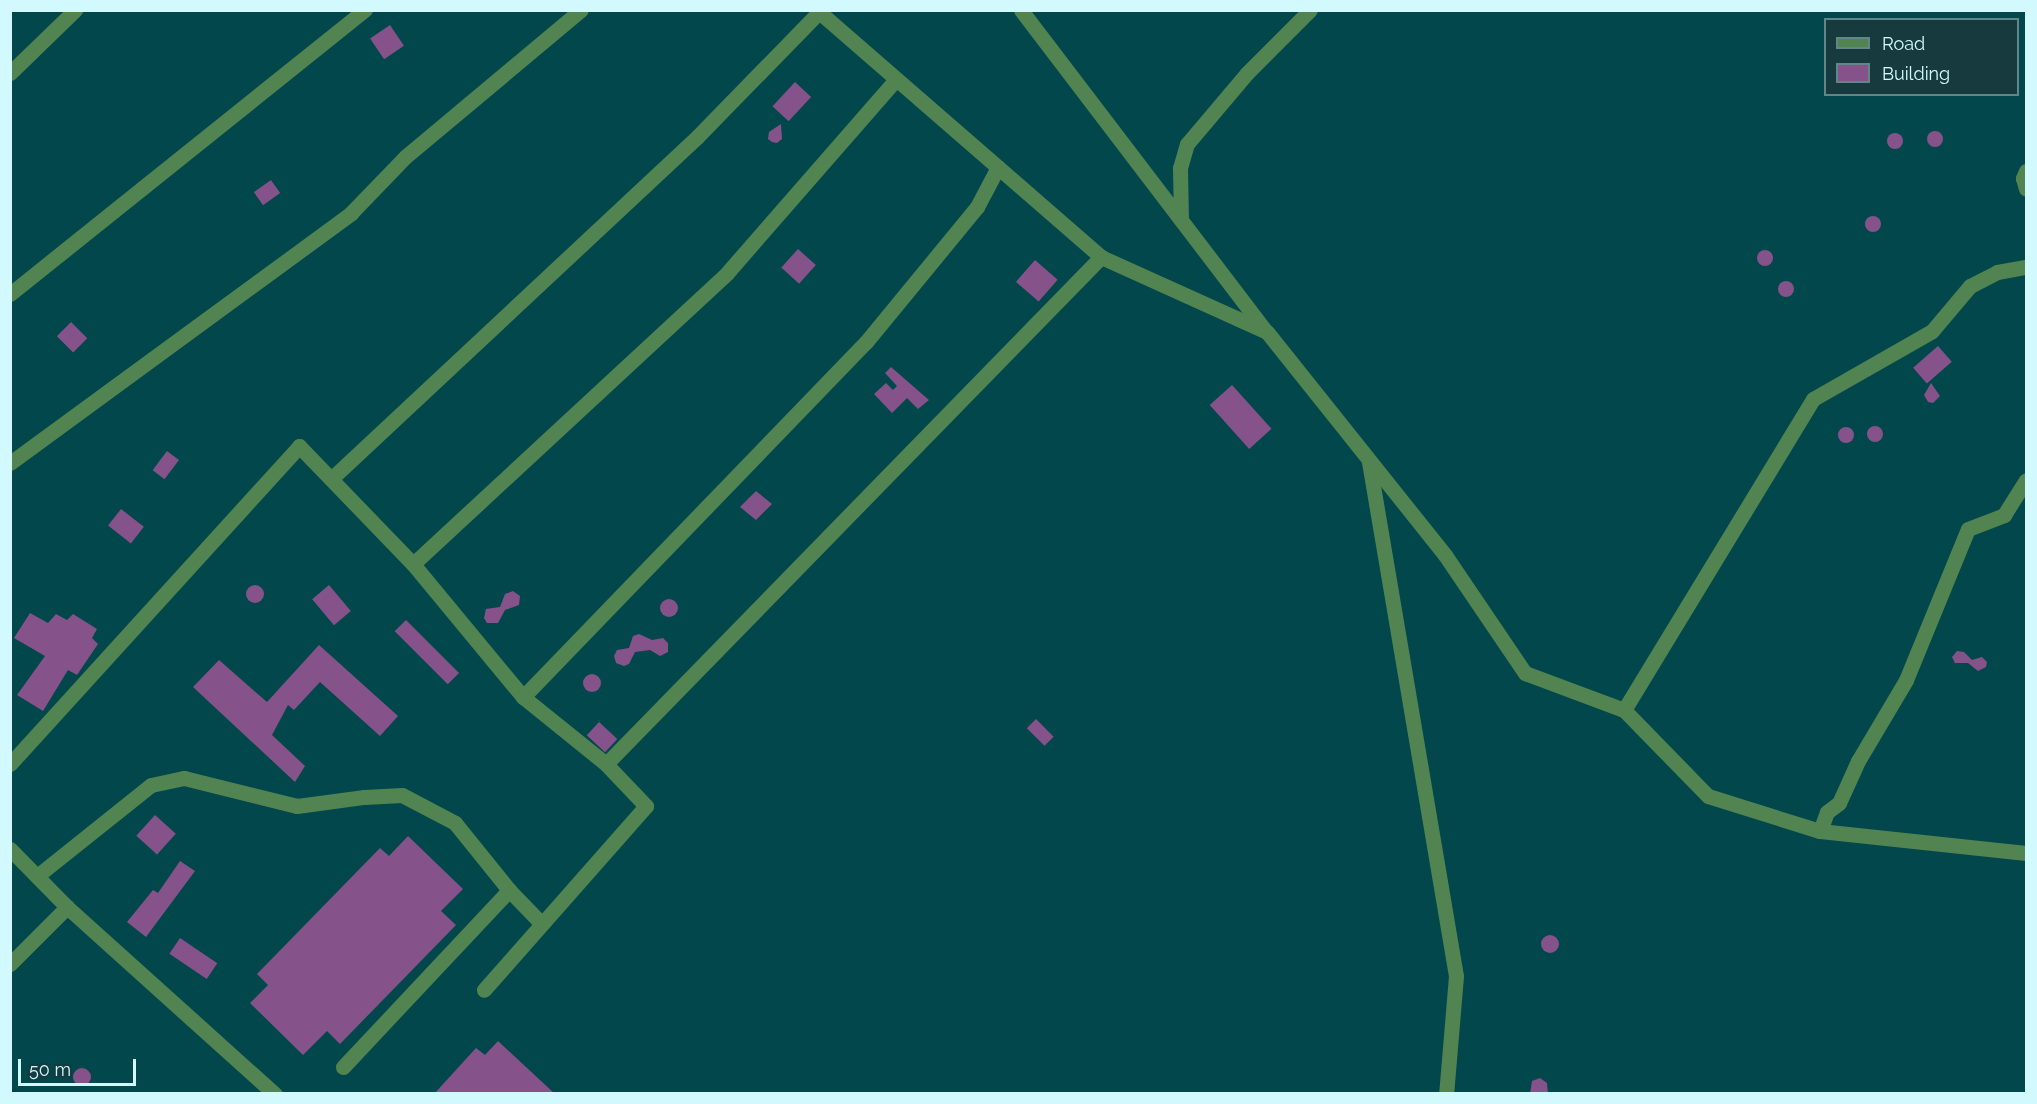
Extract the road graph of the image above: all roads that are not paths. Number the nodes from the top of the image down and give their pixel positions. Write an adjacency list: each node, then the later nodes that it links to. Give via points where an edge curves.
1 (75, 10): 7 (street)
2 (365, 10): 15 (street)
3 (581, 10): 18 (street, via 405,157 351,213)
4 (1021, 10): 12 (street)
5 (1310, 10): 12 (street, via 1248,73 1187,144 1180,168)
6 (818, 11): 8 (street); 19 (street, via 696,137)
7 (10, 73)
8 (896, 79): 9 (street); 21 (street, via 727,273)
9 (998, 167): 13 (street); 22 (street, via 977,207 866,342)
10 (2026, 171): 11 (street)
11 (2026, 189)
12 (1181, 220): 16 (street)
13 (1101, 257): 16 (street); 25 (street)
14 (2026, 267): 23 (street, via 1997,272 1970,286 1932,331 1813,399)
15 (10, 294)
16 (1267, 332): 17 (street)
17 (1368, 459): 23 (street, via 1445,555 1525,673); 37 (street, via 1456,976)
18 (10, 463)
19 (331, 479): 21 (street); 24 (street, via 299,446)
20 (2026, 480): 26 (street, via 2004,514 1968,529 1906,680 1858,761 1839,803 1827,812)
21 (412, 564): 22 (street)
22 (523, 698): 25 (street)
23 (1624, 710): 26 (street, via 1708,796)
24 (10, 764)
25 (606, 764): 32 (street, via 646,806)
26 (1820, 831): 28 (street)
27 (10, 849): 29 (street)
28 (2026, 853)
29 (38, 876): 30 (street, via 151,785 184,777 297,806 402,795 455,823); 31 (street)
30 (509, 890): 32 (street); 35 (street)
31 (67, 907): 33 (street); 36 (street)
32 (542, 924): 34 (street)
33 (10, 964)
34 (484, 990)
35 (343, 1066)
36 (274, 1094)
37 (1446, 1094)

